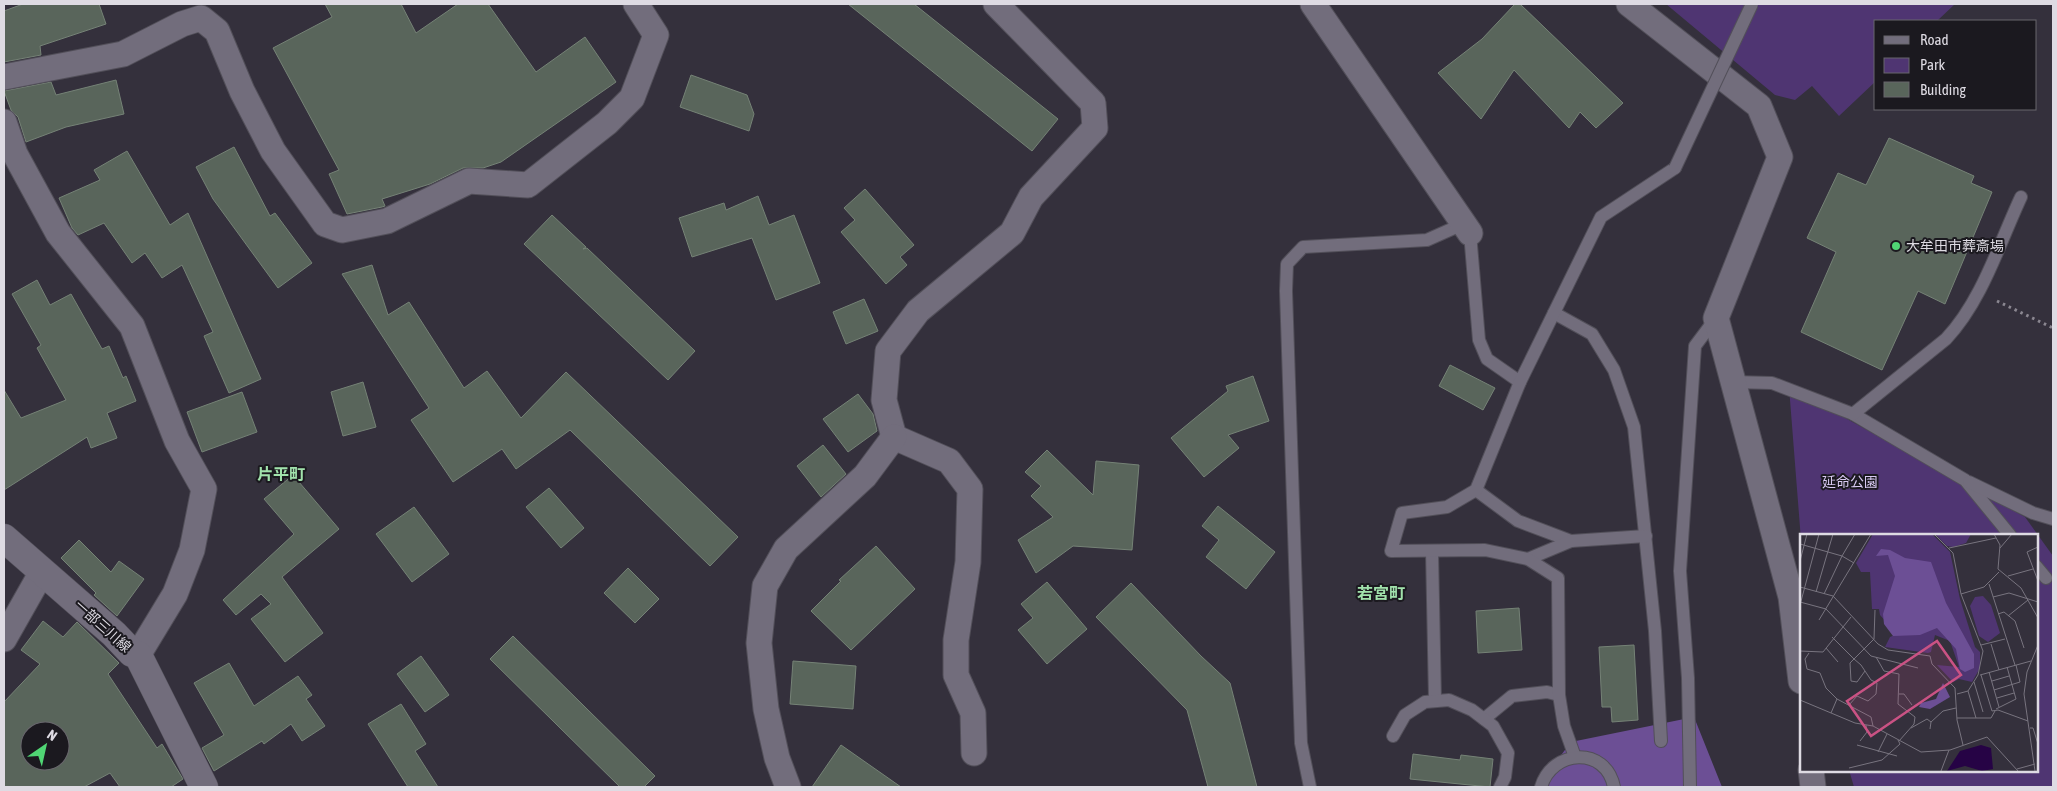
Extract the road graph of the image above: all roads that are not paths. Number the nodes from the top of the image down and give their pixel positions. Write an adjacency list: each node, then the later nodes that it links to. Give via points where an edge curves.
1 (636, 4): 6 (street, via 656,35 632,98 608,124 528,185 469,181 387,221 342,230 325,224 272,151 217,31 201,18 182,24 123,54)
2 (996, 4): 15 (street, via 1093,103 1095,128 1031,198 1012,232 918,311 888,351 884,400)
3 (1314, 4): 9 (street)
4 (1629, 4): 11 (street, via 1759,106 1780,157)
5 (1752, 4): 10 (lane, bridge, via 1675,168 1601,217)
6 (4, 76)
7 (4, 122): 29 (street, via 15,154 58,233 132,326 177,442 204,489 192,550 175,594)
8 (2021, 197): 14 (lane, via 1978,292 1959,325)
9 (1466, 228): 12 (lane, via 1479,340 1487,359); 41 (lane, via 1427,240 1303,246 1287,264 1301,743)
10 (1554, 313): 12 (lane); 20 (lane, via 1592,334 1614,370 1634,427)
11 (1716, 318): 13 (street); 45 (lane, via 1695,346 1680,571 1688,678)
12 (1520, 382): 17 (lane)
13 (1733, 382): 14 (lane, via 1772,383); 30 (street, via 1791,597)
14 (1853, 414): 16 (lane)
15 (894, 437): 36 (street, via 949,461 970,489 968,562 956,640 956,675 973,713); 40 (street, via 865,476 786,549 765,586 759,643 766,708 777,758)
16 (1964, 480): 18 (lane, via 2033,513); 19 (lane)
17 (1476, 490): 22 (lane, via 1518,521); 23 (lane, via 1447,507 1402,513 1391,551)
18 (2053, 519)
19 (2009, 534)
20 (1646, 536): 22 (lane); 35 (lane, via 1656,631)
21 (4, 538): 26 (main road, 一部三川線)
22 (1571, 541): 24 (lane)
23 (1432, 551): 24 (lane, via 1485,550); 32 (lane)
24 (1528, 559): 31 (lane, via 1558,578)
25 (2037, 567): 27 (lane)
26 (42, 572): 28 (street); 29 (main road, 一部三川線)
27 (2046, 578)
28 (4, 639)
29 (138, 655): 39 (main road, 一部三川線)
30 (1800, 673)
31 (1559, 695): 33 (lane, via 1547,692 1512,696); 37 (lane, via 1564,726)
32 (1435, 700): 33 (lane, via 1449,700); 34 (lane, via 1405,715)
33 (1484, 719): 42 (lane, via 1494,726 1508,753 1505,777)
34 (1393, 736)
35 (1661, 741)
36 (974, 753)
37 (1575, 757): 43 (lane, via 1552,767); 44 (lane, via 1597,763 1606,771)
38 (1811, 771): 46 (street)
39 (204, 787)
40 (788, 787)
41 (1310, 787)
42 (1500, 787)
43 (1540, 787)
44 (1614, 787)
45 (1690, 787)
46 (1813, 787)

